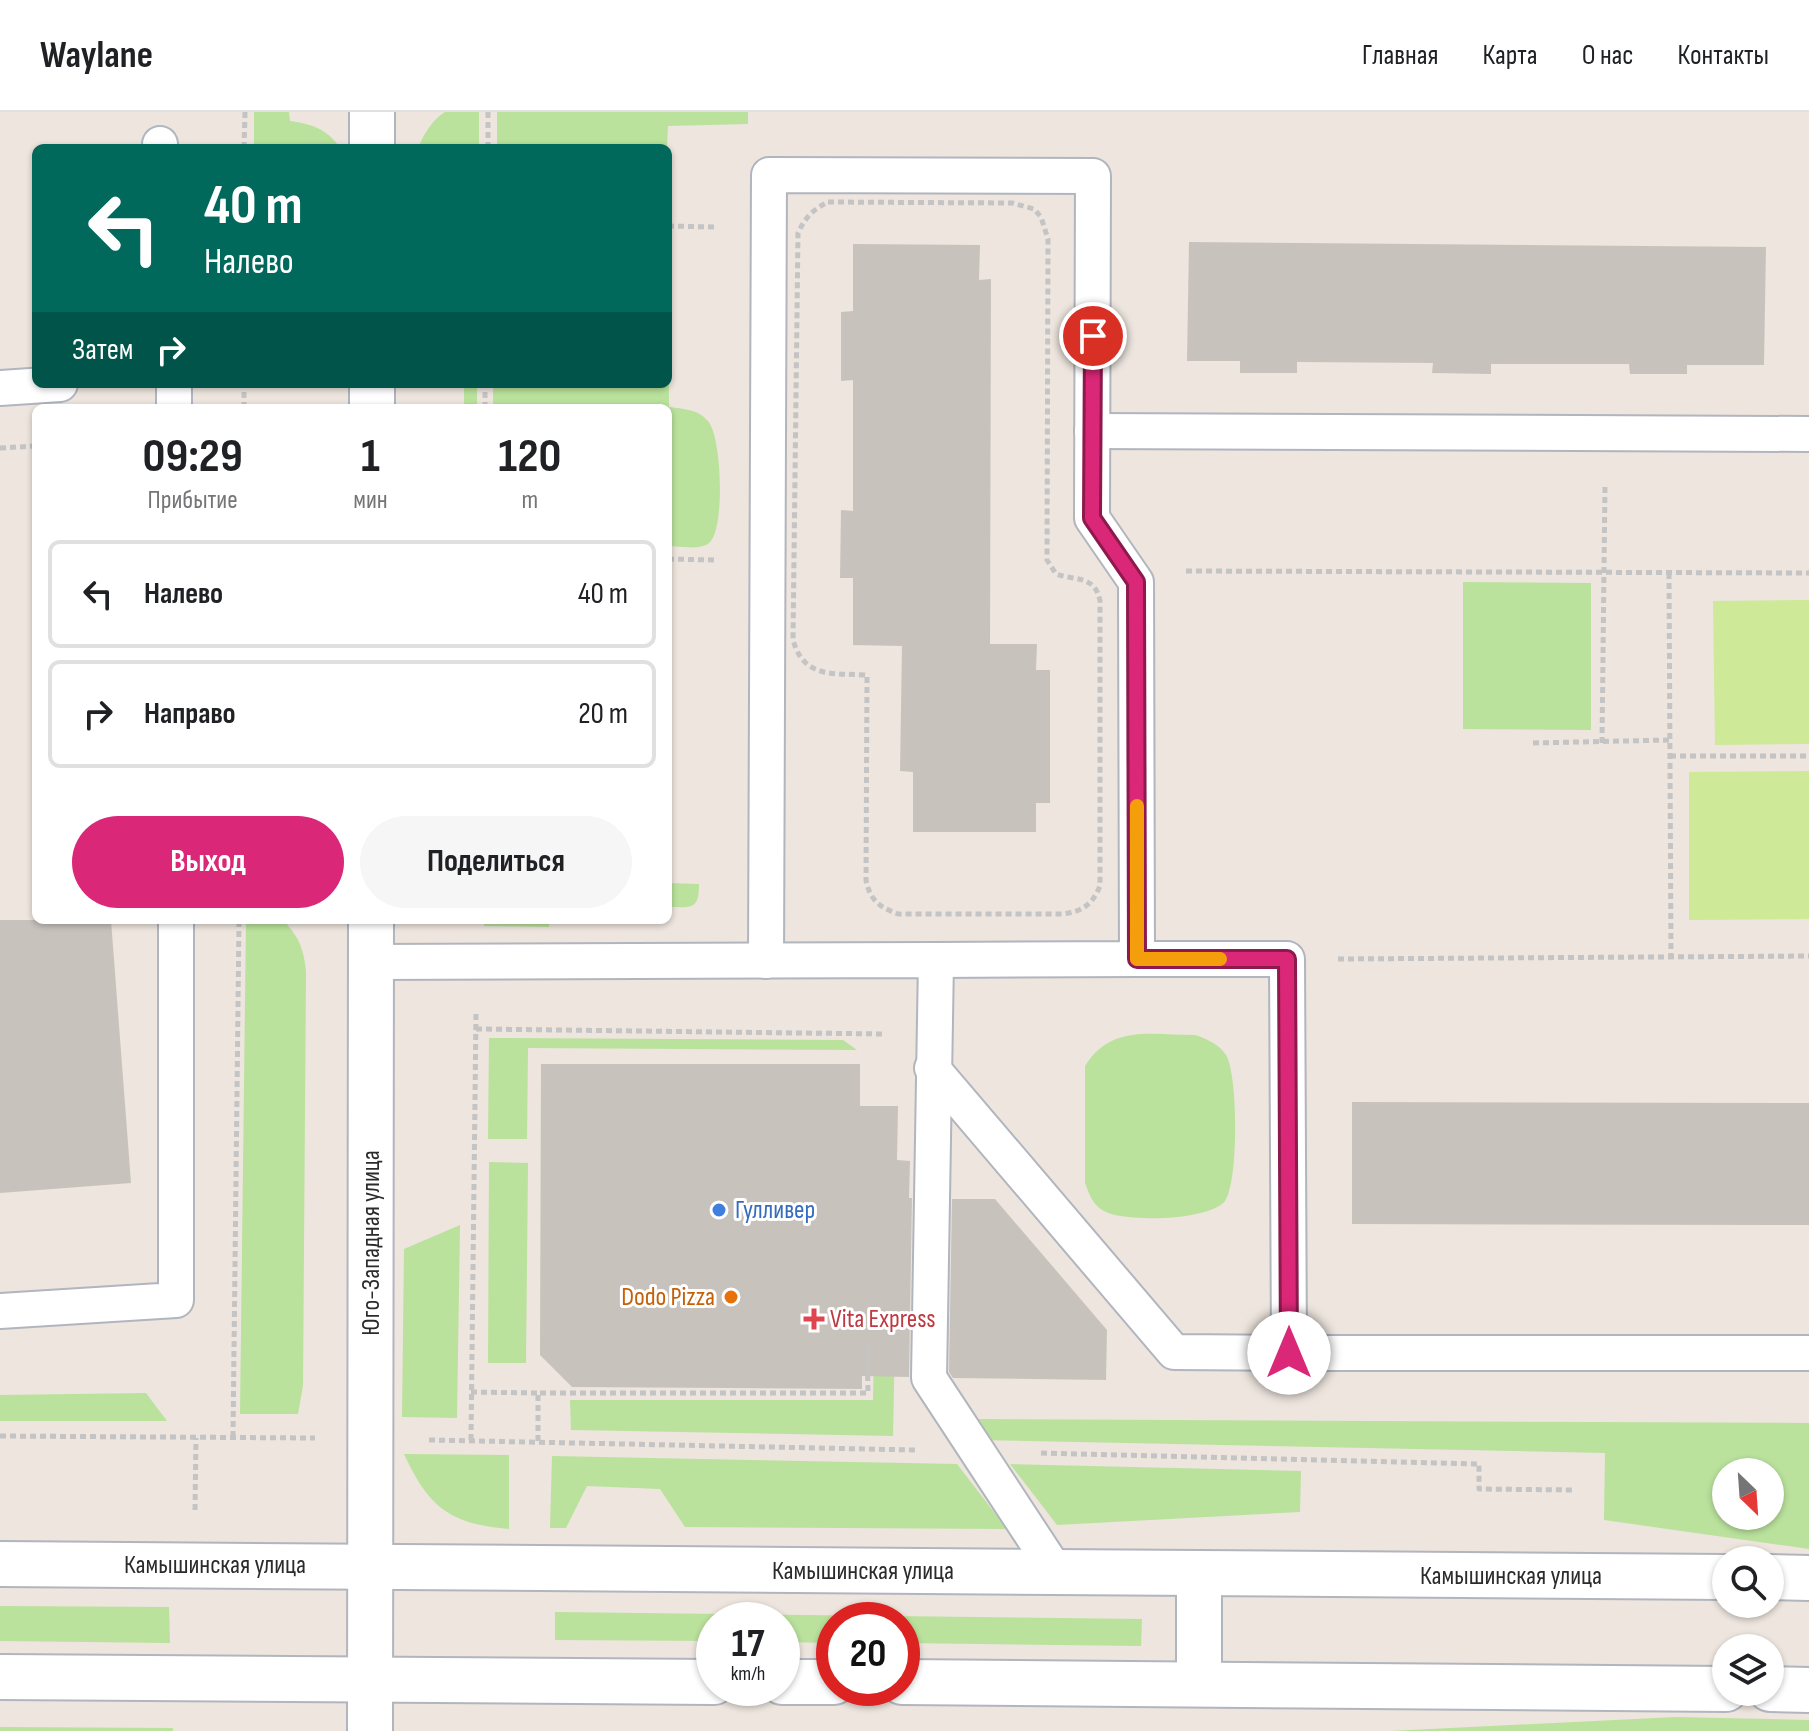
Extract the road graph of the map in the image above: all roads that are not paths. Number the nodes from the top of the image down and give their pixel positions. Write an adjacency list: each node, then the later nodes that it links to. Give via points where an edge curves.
1 (372, 112): 2 (street)
2 (372, 144)
3 (32, 386): 4 (lane)
4 (0, 388)
5 (1092, 431): 6 (lane); 9 (lane, via 1092,518 1136,582); 11 (lane, via 1093,176 769,175)
6 (1809, 434)
7 (176, 924): 13 (lane, via 176,1300)
8 (371, 941): 11 (lane, via 478,962); 17 (street, Юго-Западная улица)
9 (1137, 959): 10 (lane); 14 (lane, via 1287,959)
10 (936, 960): 11 (lane); 12 (lane)
11 (766, 961)
12 (933, 1052): 14 (lane, via 1174,1352); 18 (lane, via 929,1378)
13 (0, 1311)
14 (1289, 1353): 15 (lane)
15 (1809, 1353)
16 (0, 1564): 17 (street, Камышинская улица)
17 (370, 1566): 18 (street, Камышинская улица); 24 (street, Юго-Западная улица)
18 (1057, 1573): 19 (street, Камышинская улица)
19 (1199, 1575): 20 (street, Камышинская улица); 27 (street)
20 (1712, 1577)
21 (1784, 1577): 22 (street)
22 (1809, 1578)
23 (0, 1677): 24 (street)
24 (370, 1679): 25 (street); 31 (street, Юго-Западная улица)
25 (696, 1682)
26 (920, 1682): 27 (street)
27 (1199, 1684): 28 (street)
28 (1712, 1689)
29 (1784, 1689): 30 (street)
30 (1809, 1690)
31 (370, 1731)

